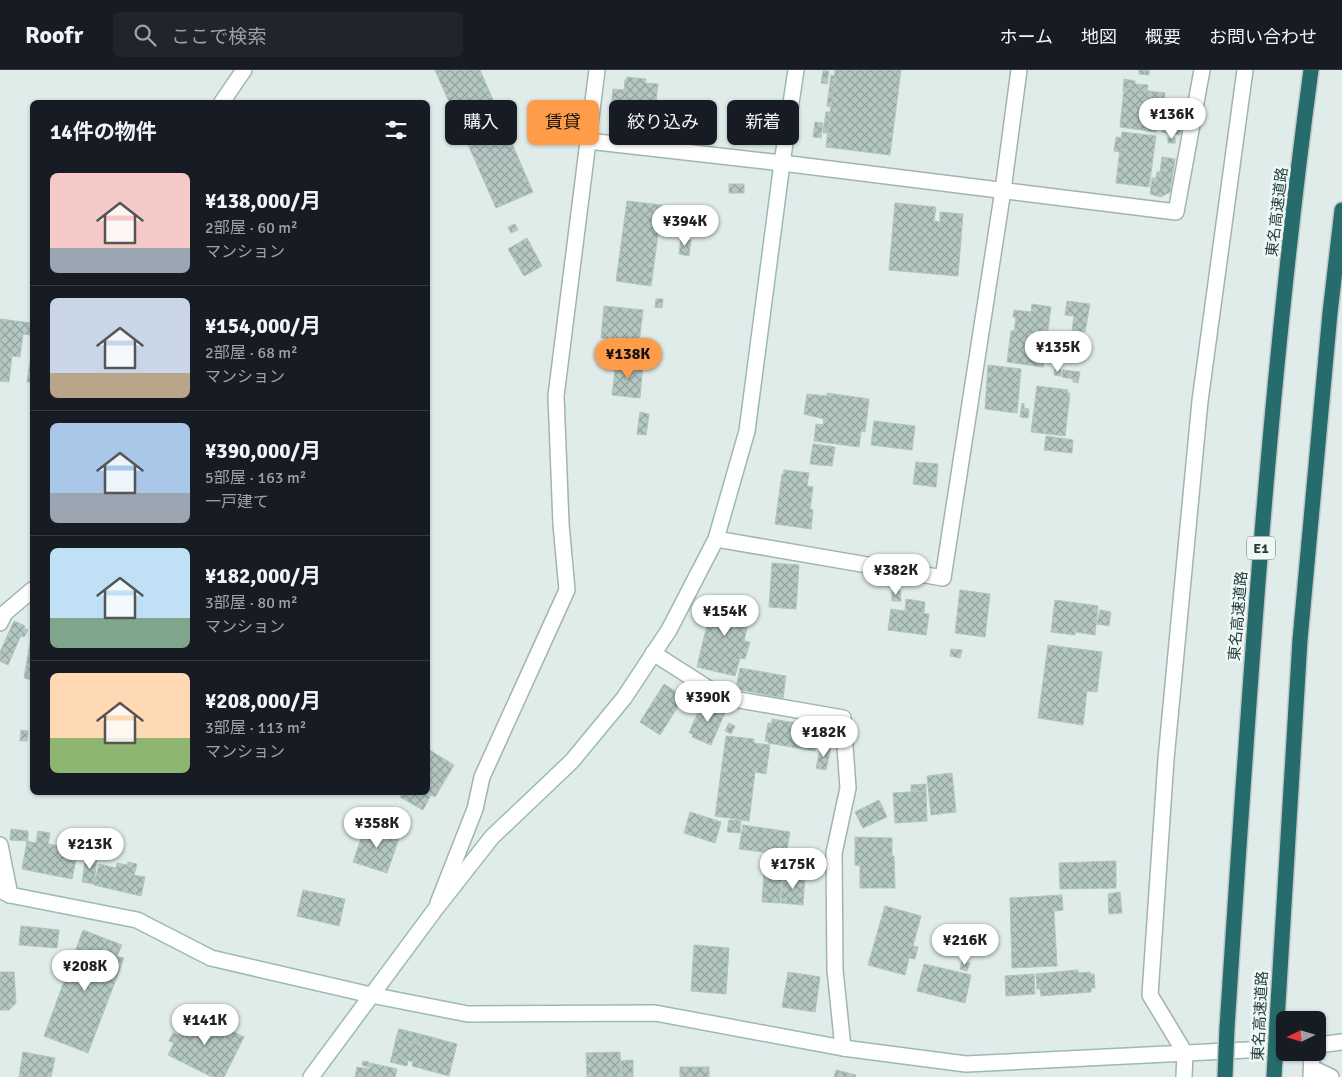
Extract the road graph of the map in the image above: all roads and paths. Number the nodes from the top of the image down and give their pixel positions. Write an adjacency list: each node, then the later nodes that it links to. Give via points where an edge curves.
1 (244, 70): 8 (street)
2 (597, 70): 9 (street)
3 (796, 70): 12 (street)
4 (1019, 70): 13 (street)
5 (1202, 70): 13 (street, via 1176,212)
6 (1245, 70): 27 (street, via 1200,400 1166,759 1150,995)
7 (1312, 70): 31 (highway, 東名高速道路 / E1, bridge, via 1283,307 1253,638)
8 (223, 100)
9 (593, 100)
10 (599, 142): 12 (street)
11 (587, 145): 21 (street, via 556,396 567,590 482,777 475,809)
12 (782, 163): 13 (street); 15 (street, via 748,432)
13 (1003, 190): 15 (street, via 943,578)
14 (1342, 210): 32 (highway, 東名高速道路, bridge, via 1300,640)
15 (716, 539): 18 (street, via 670,630)
16 (30, 592): 17 (street, via 5,613)
17 (0, 623)
18 (653, 652): 21 (street, via 624,698 572,761 492,837); 25 (street, via 722,697 844,718 848,788 834,853 834,970)
19 (0, 845): 20 (street)
20 (5, 892): 22 (street, via 137,920 210,958)
21 (437, 907): 22 (street)
22 (371, 995): 25 (street, via 468,1014 655,1013); 29 (street)
23 (1342, 1042): 24 (street)
24 (1326, 1044)
25 (842, 1048): 27 (street, via 966,1064)
26 (1276, 1048): 27 (street)
27 (1185, 1053): 30 (street)
28 (1311, 1072): 33 (street)
29 (310, 1077)
30 (1184, 1077)
31 (1225, 1077)
32 (1274, 1077)
33 (1331, 1077)

